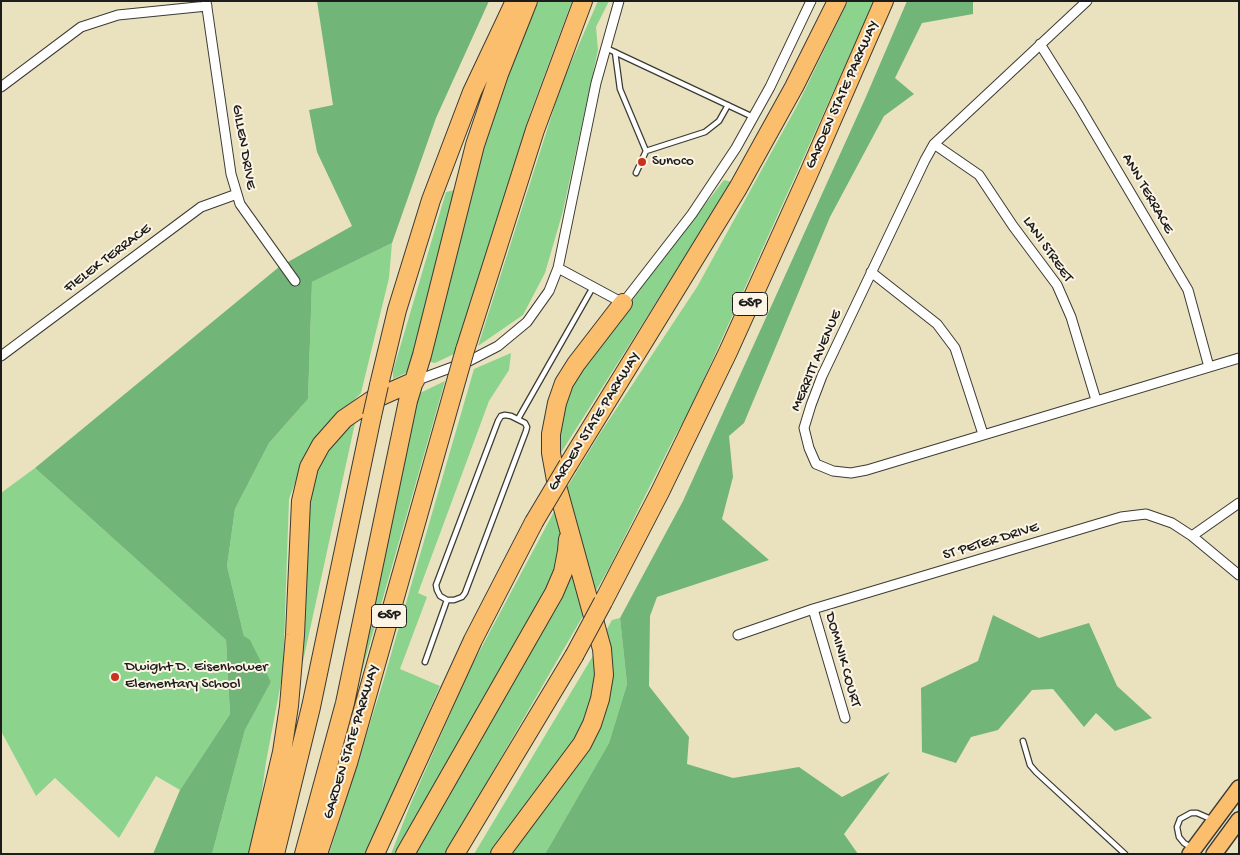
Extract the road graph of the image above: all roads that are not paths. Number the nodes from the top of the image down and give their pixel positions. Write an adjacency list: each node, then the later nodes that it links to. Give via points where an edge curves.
1 (515, 1): 48 (highway, bridge, via 472,92 435,191 397,310 309,715)
2 (528, 1): 28 (highway, via 482,121)
3 (583, 1): 50 (highway, GARDEN STATE PARKWAY / GSP, bridge, via 535,130 465,350 348,763)
4 (619, 1): 11 (street)
5 (811, 1): 15 (street)
6 (837, 1): 51 (highway, GARDEN STATE PARKWAY, bridge, via 738,188 534,522 473,640)
7 (884, 1): 53 (highway, GARDEN STATE PARKWAY / GSP, bridge, via 728,352 656,500 574,656)
8 (1087, 1): 10 (street, MERRITT AVENUE)
9 (206, 4): 13 (street, via 118,15 81,27); 19 (street, GILLEN DRIVE, via 231,174)
10 (1040, 44): 16 (street, MERRITT AVENUE); 27 (street, ANN TERRACE, via 1188,290)
11 (605, 47): 12 (lane); 20 (street)
12 (615, 52): 14 (lane); 17 (lane, via 620,89)
13 (1, 87)
14 (728, 105): 15 (lane); 17 (lane, via 719,121 705,132)
15 (754, 118): 24 (street, via 708,192)
16 (934, 144): 21 (street, MERRITT AVENUE); 29 (street, LANI STREET, via 980,175 1012,226 1057,285 1071,317)
17 (646, 151): 18 (lane)
18 (636, 173)
19 (237, 194): 22 (street, GILLEN DRIVE, via 240,204); 25 (street, FIELEK TERRACE, via 202,207)
20 (558, 268): 23 (street); 28 (street, via 536,312 508,339 469,361)
21 (871, 272): 31 (street, via 937,324 955,348); 31 (street, MERRITT AVENUE, via 810,405 804,428 816,464 833,471 851,473)
22 (295, 281)
23 (593, 287): 24 (street); 30 (lane)
24 (623, 303): 33 (highway, via 573,369 556,403 551,453 556,486)
25 (1, 356)
26 (1239, 358): 27 (street, MERRITT AVENUE)
27 (1209, 367): 29 (street, MERRITT AVENUE)
28 (414, 381): 47 (highway, via 372,400 344,419 321,446 310,467 301,501 296,636 289,706 282,752); 49 (highway, via 342,712)
29 (1096, 400): 31 (street, MERRITT AVENUE)
30 (518, 419): 36 (lane, via 525,423 526,431 465,593 462,597); 36 (lane, via 505,415 498,420 436,585 440,596)
31 (983, 434)
32 (1239, 503): 34 (street)
33 (568, 526): 52 (highway, via 565,562 554,593); 54 (highway, via 600,635 604,675 601,694 582,744)
34 (1192, 536): 35 (street, ST PETER DRIVE); 37 (street, ST PETER DRIVE, via 1146,514 1121,517)
35 (1239, 575)
36 (447, 600): 39 (lane)
37 (813, 610): 38 (street, ST PETER DRIVE); 40 (street, DOMINIK COURT)
38 (738, 635)
39 (425, 662)
40 (844, 718)
41 (1023, 741): 55 (lane, via 1030,765 1036,772)
42 (1239, 788): 43 (highway)
43 (1214, 820): 45 (highway); 45 (lane, via 1197,813 1180,819 1179,837)
44 (1239, 820): 46 (highway)
45 (1192, 851)
46 (1215, 853)
47 (258, 854)
48 (275, 854)
49 (304, 854)
50 (318, 854)
51 (376, 854)
52 (405, 854)
53 (456, 854)
54 (500, 854)
55 (1125, 854)

